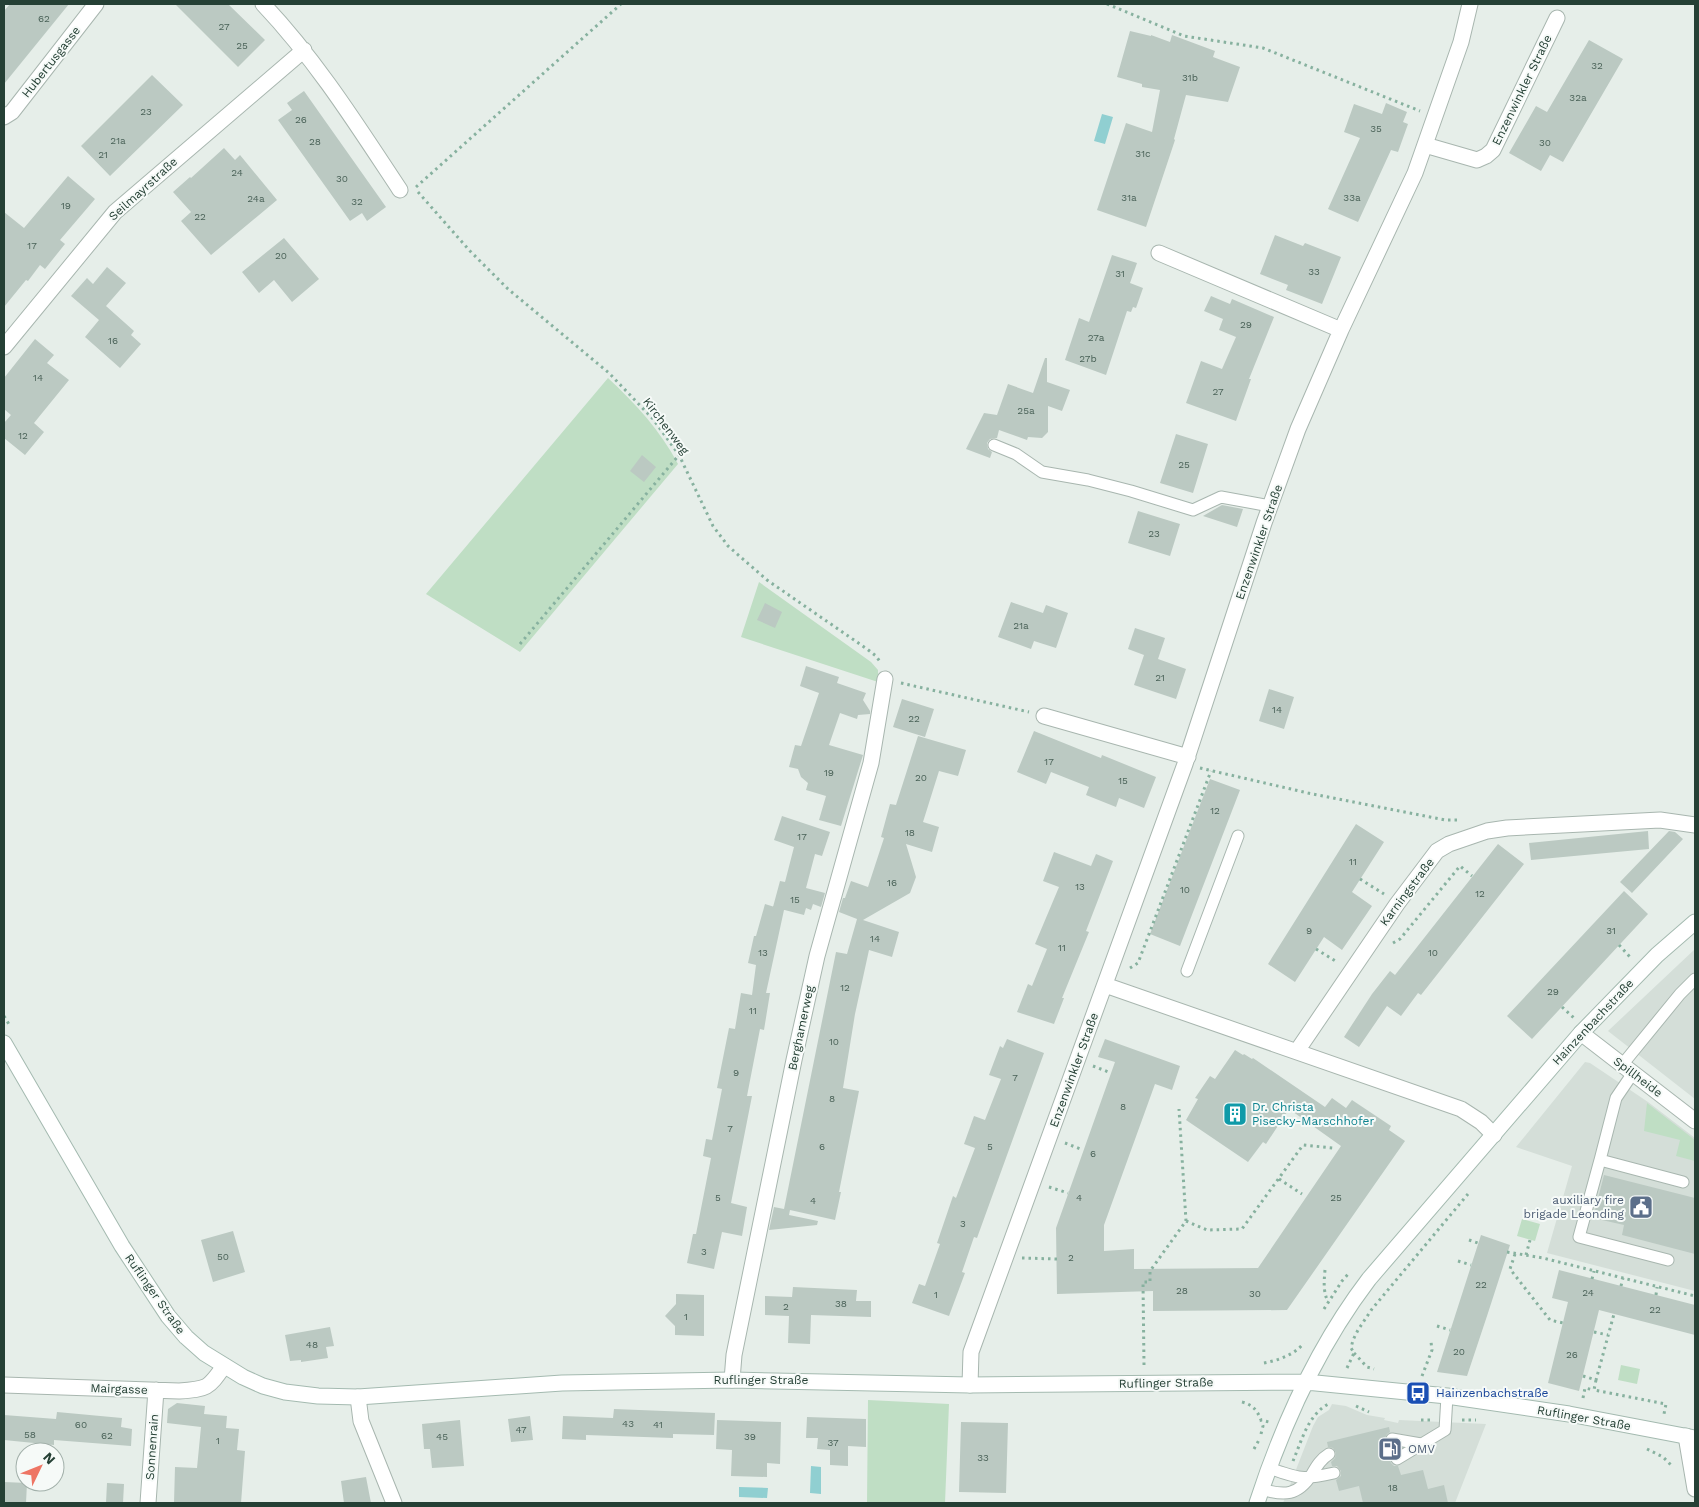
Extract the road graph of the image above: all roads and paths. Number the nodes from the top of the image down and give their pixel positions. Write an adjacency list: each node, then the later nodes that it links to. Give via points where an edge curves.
1 (96, 4): 8 (street, Hubertusgasse, via 12,112)
2 (263, 4): 7 (street)
3 (621, 4): 11 (path)
4 (1107, 4): 9 (path, via 1184,36 1263,48)
5 (1470, 4): 9 (street, Enzenwinkler Straße, via 1461,42)
6 (1557, 18): 10 (street, Enzenwinkler Straße, via 1493,150 1477,160)
7 (304, 50): 11 (street); 14 (street, Seilmayrstraße, via 115,212)
8 (4, 117)
9 (1434, 117): 10 (street, Enzenwinkler Straße)
10 (1425, 145): 13 (street, Enzenwinkler Straße)
11 (408, 189): 16 (path, Kirchenweg, via 508,289 610,373 653,419)
12 (1159, 252): 13 (street)
13 (1341, 330): 17 (street, Enzenwinkler Straße, via 1298,429)
14 (4, 347)
15 (994, 445): 17 (lane, via 1016,454 1042,472 1088,480 1193,510 1221,497)
16 (679, 455): 18 (path); 19 (path, Kirchenweg, via 713,526 728,546 767,580 876,656)
17 (1270, 506): 21 (street, Enzenwinkler Straße)
18 (520, 644)
19 (885, 679): 20 (path); 97 (street, Berghamerweg, via 871,763 821,938 794,1060 734,1355)
20 (1044, 716): 21 (street)
21 (1186, 761): 22 (path); 37 (street, Enzenwinkler Straße)
22 (1211, 771): 23 (path, via 1445,820); 37 (path, via 1138,963 1121,974)
23 (1463, 820)
24 (1695, 825): 42 (street, Karningstraße, via 1660,820 1507,828 1449,844 1437,851 1397,904)
25 (1238, 836): 35 (lane)
26 (1460, 866): 27 (path)
27 (1472, 876)
28 (1360, 879): 29 (path)
29 (1386, 896)
30 (1695, 922): 40 (street, Hainzenbachstraße)
31 (1619, 946): 33 (path)
32 (1316, 949): 34 (path)
33 (1634, 961)
34 (1340, 964)
35 (1187, 971)
36 (1695, 979): 44 (lane, via 1680,994)
37 (1111, 987): 42 (street); 100 (street, Enzenwinkler Straße, via 971,1352)
38 (1562, 1007): 40 (path)
39 (4, 1016): 41 (path)
40 (1578, 1026): 44 (street, Spillheide); 49 (street, Hainzenbachstraße)
41 (9, 1037): 94 (street, Ruflinger Straße, via 110,1227 153,1295 186,1337)
42 (1297, 1051): 49 (street, via 1461,1109)
43 (1095, 1058): 45 (path, via 1092,1066)
44 (1628, 1069): 47 (street, Spillheide); 54 (lane, via 1616,1098)
45 (1111, 1073)
46 (1178, 1109): 61 (path)
47 (1695, 1121)
48 (1067, 1134): 50 (path)
49 (1494, 1134): 99 (street, Hainzenbachstraße, via 1369,1279 1338,1322)
50 (1064, 1143): 52 (path); 53 (path)
51 (1333, 1148): 56 (path, via 1303,1145)
52 (1083, 1150)
53 (1061, 1152)
54 (1600, 1160): 57 (lane); 70 (lane, via 1579,1237)
55 (1051, 1178): 58 (path, via 1048,1187)
56 (1279, 1179): 59 (path); 61 (path, via 1242,1229 1207,1230)
57 (1683, 1182)
58 (1068, 1193)
59 (1302, 1194)
60 (1469, 1194): 102 (path, via 1362,1323 1354,1340 1354,1353)
61 (1186, 1221): 93 (path, via 1150,1271 1150,1282 1143,1282)
62 (1468, 1240): 64 (path)
63 (1530, 1240): 68 (path)
64 (1478, 1243)
65 (1025, 1250): 69 (path, via 1022,1258)
66 (1507, 1252): 67 (path)
67 (1515, 1254): 68 (path); 85 (path, via 1510,1269 1550,1320)
68 (1526, 1255): 75 (path)
69 (1057, 1260)
70 (1668, 1260)
71 (1458, 1261): 72 (path)
72 (1471, 1265)
73 (1355, 1266): 82 (path)
74 (1325, 1270): 82 (path, via 1324,1295)
75 (1594, 1271): 76 (path); 77 (path)
76 (1623, 1278): 78 (path); 79 (path)
77 (1592, 1279)
78 (1621, 1286)
79 (1657, 1287): 80 (path); 81 (path)
80 (1656, 1295)
81 (1695, 1296)
82 (1328, 1303): 83 (path)
83 (1323, 1311)
84 (1614, 1314): 89 (path)
85 (1563, 1324)
86 (1437, 1326): 87 (path)
87 (1450, 1330)
88 (1594, 1332): 89 (path)
89 (1608, 1335): 98 (path)
90 (1306, 1339): 92 (path, via 1295,1352)
91 (1431, 1342): 95 (path, via 1432,1350)
92 (1258, 1364)
93 (1144, 1365)
94 (224, 1366): 103 (street, Mairgasse, via 211,1385 198,1389); 106 (street, Ruflinger Straße, via 263,1386 285,1392)
95 (1422, 1376)
96 (1583, 1376): 98 (path)
97 (732, 1380): 100 (street, Ruflinger Straße); 106 (street, Ruflinger Straße, via 562,1383)
98 (1596, 1380): 104 (path)
99 (1306, 1382): 100 (street, Ruflinger Straße); 102 (street, Ruflinger Straße); 123 (street, Hainzenbachstraße)
100 (970, 1385)
101 (4, 1386): 103 (street, Mairgasse)
102 (1339, 1386): 105 (street, Ruflinger Straße); 115 (path, via 1331,1402 1312,1417)
103 (156, 1390): 129 (street, Sonnenrain)
104 (1594, 1390): 107 (path, via 1585,1388); 110 (path, via 1666,1404)
105 (1447, 1396): 113 (lane); 116 (street, Ruflinger Straße, via 1569,1414)
106 (358, 1397): 130 (street, via 360,1421)
107 (1583, 1398)
108 (1234, 1402): 109 (path)
109 (1251, 1405)
110 (1664, 1414)
111 (1261, 1420): 120 (path, via 1262,1432)
112 (1421, 1420): 113 (path)
113 (1446, 1420): 114 (path); 118 (lane, via 1445,1430)
114 (1483, 1420)
115 (1306, 1431)
116 (1690, 1437): 127 (street)
117 (1392, 1439): 118 (lane)
118 (1421, 1444): 122 (lane)
119 (1642, 1447): 124 (path, via 1663,1457)
120 (1254, 1449)
121 (1329, 1454): 126 (lane, via 1322,1458)
122 (1397, 1459)
123 (1269, 1468): 126 (lane); 128 (street, Hainzenbachstraße)
124 (1675, 1471)
125 (1334, 1473): 126 (lane)
126 (1308, 1479): 128 (lane, via 1287,1494)
127 (1695, 1489)
128 (1259, 1496)
129 (148, 1503)
130 (394, 1503)

